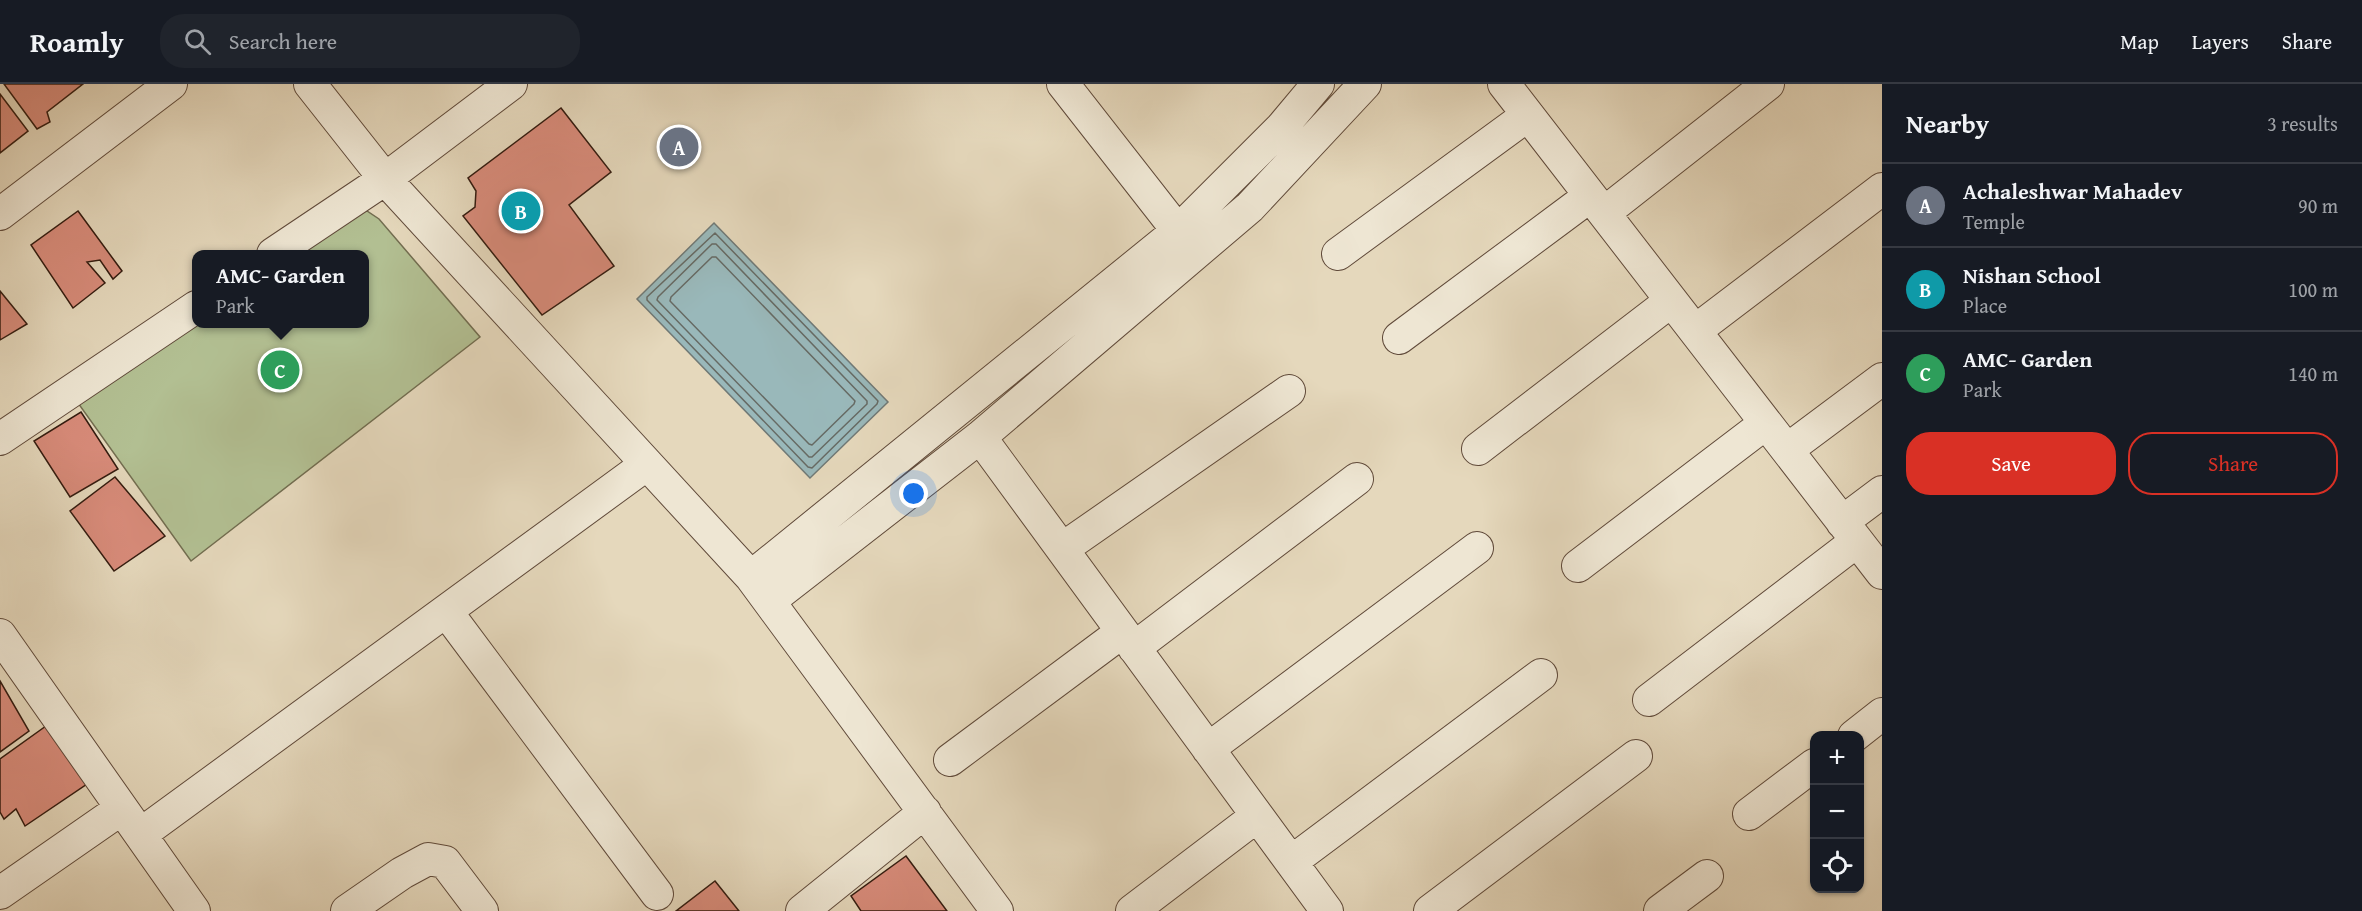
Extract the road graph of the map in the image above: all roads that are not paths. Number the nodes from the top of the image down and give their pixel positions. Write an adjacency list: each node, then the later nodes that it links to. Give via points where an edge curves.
1 (171, 84): 13 (street)
2 (310, 84): 10 (street)
3 (511, 84): 10 (street)
4 (1063, 84): 14 (street)
5 (1318, 84): 14 (street, via 1282,127)
6 (1365, 84): 24 (street, via 1250,207)
7 (1504, 84): 9 (street)
8 (1768, 84): 12 (street)
9 (1528, 115): 12 (street); 16 (street)
10 (385, 179): 15 (street); 28 (street)
11 (1882, 189): 19 (street)
12 (1597, 204): 17 (street); 20 (street)
13 (0, 214)
14 (1178, 231): 36 (street)
15 (280, 250)
16 (1338, 254)
17 (1671, 301): 19 (street); 26 (street)
18 (192, 310): 25 (street)
19 (1695, 331): 23 (street)
20 (1399, 338)
21 (1882, 379): 27 (street)
22 (1289, 391): 33 (street)
23 (1766, 423): 27 (street); 34 (street)
24 (980, 437): 33 (street); 36 (street)
25 (0, 439)
26 (1478, 449)
27 (1787, 450): 31 (street)
28 (647, 464): 36 (street); 37 (street)
29 (1357, 479): 38 (street)
30 (1882, 492): 31 (street)
31 (1850, 531): 35 (street); 41 (street)
32 (1477, 548): 44 (street)
33 (1062, 549): 38 (street)
34 (1578, 566)
35 (1882, 573)
36 (760, 589): 49 (street)
37 (446, 611): 52 (street); 56 (street)
38 (1128, 640): 44 (street); 46 (street)
39 (2, 642): 48 (street)
40 (1540, 675): 53 (street)
41 (1649, 700)
42 (1882, 714): 43 (street)
43 (1859, 731)
44 (1208, 749): 51 (street)
45 (1636, 756): 64 (street)
46 (951, 760)
47 (1810, 769): 50 (street)
48 (121, 809): 52 (street); 55 (street)
49 (925, 812): 60 (street); 61 (street)
50 (1749, 814)
51 (1257, 816): 53 (street); 62 (street)
52 (141, 834): 57 (street)
53 (1291, 862): 63 (street)
54 (1707, 876): 65 (street)
55 (0, 893)
56 (657, 894)
57 (194, 911)
58 (348, 911): 59 (street, via 428,859 445,862)
59 (482, 911)
60 (802, 911)
61 (997, 911)
62 (1132, 911)
63 (1327, 911)
64 (1430, 911)
65 (1660, 911)

